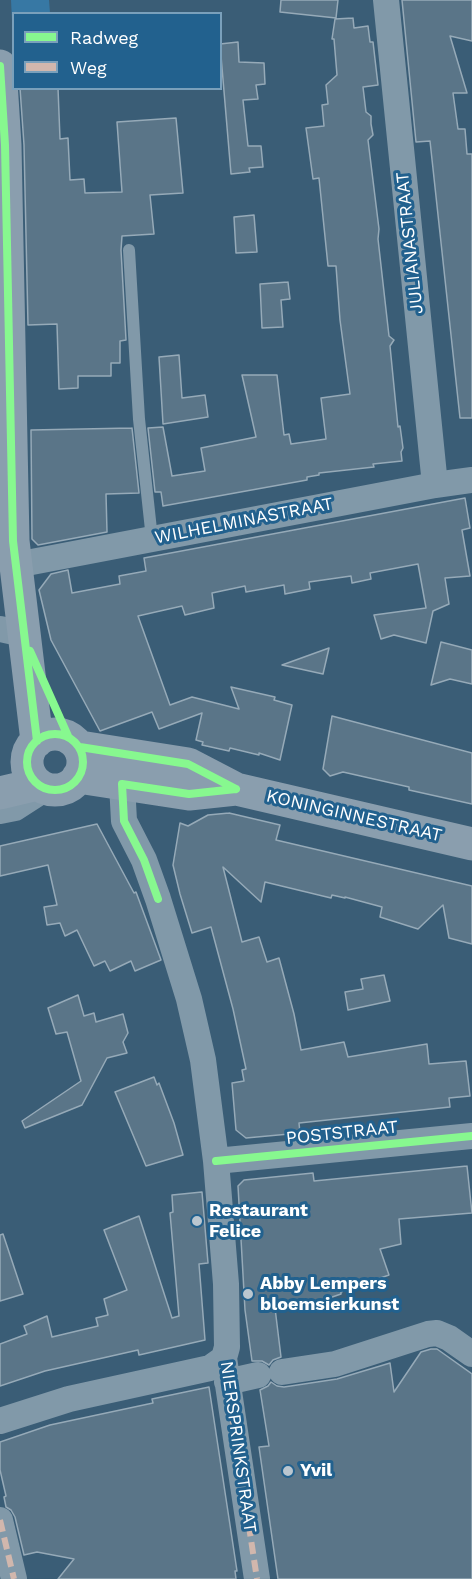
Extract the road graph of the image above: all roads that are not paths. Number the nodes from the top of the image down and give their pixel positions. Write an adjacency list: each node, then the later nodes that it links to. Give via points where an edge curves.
1 (386, 0): 5 (street, JULIANASTRAAT)
2 (0, 66): 7 (main road)
3 (129, 250): 6 (lane, via 139,419)
4 (472, 480): 5 (street, WILHELMINASTRAAT)
5 (435, 485): 6 (street, WILHELMINASTRAAT)
6 (152, 539): 7 (street, WILHELMINASTRAAT)
7 (16, 565): 8 (main road)
8 (12, 631): 9 (main road)
9 (47, 763): 10 (main road, KONINGINNESTRAAT); 11 (main road); 12 (street, via 15,808)
10 (124, 769): 13 (main road, KONINGINNESTRAAT, via 189,794 236,789); 15 (street, NIERSPRINKSTRAAT, via 124,821 144,860 189,999 203,1060)
11 (0, 794)
12 (0, 811)
13 (472, 844)
14 (472, 1136): 15 (street, POSTSTRAAT)
15 (216, 1161): 17 (street, NIERSPRINKSTRAAT, via 226,1284)
16 (472, 1354): 17 (street, via 437,1333 335,1364 270,1374)
17 (225, 1370): 18 (street, via 210,1368 69,1399); 21 (street, NIERSPRINKSTRAAT)
18 (0, 1421)
19 (0, 1520): 20 (street)
20 (14, 1579)
21 (257, 1579)

